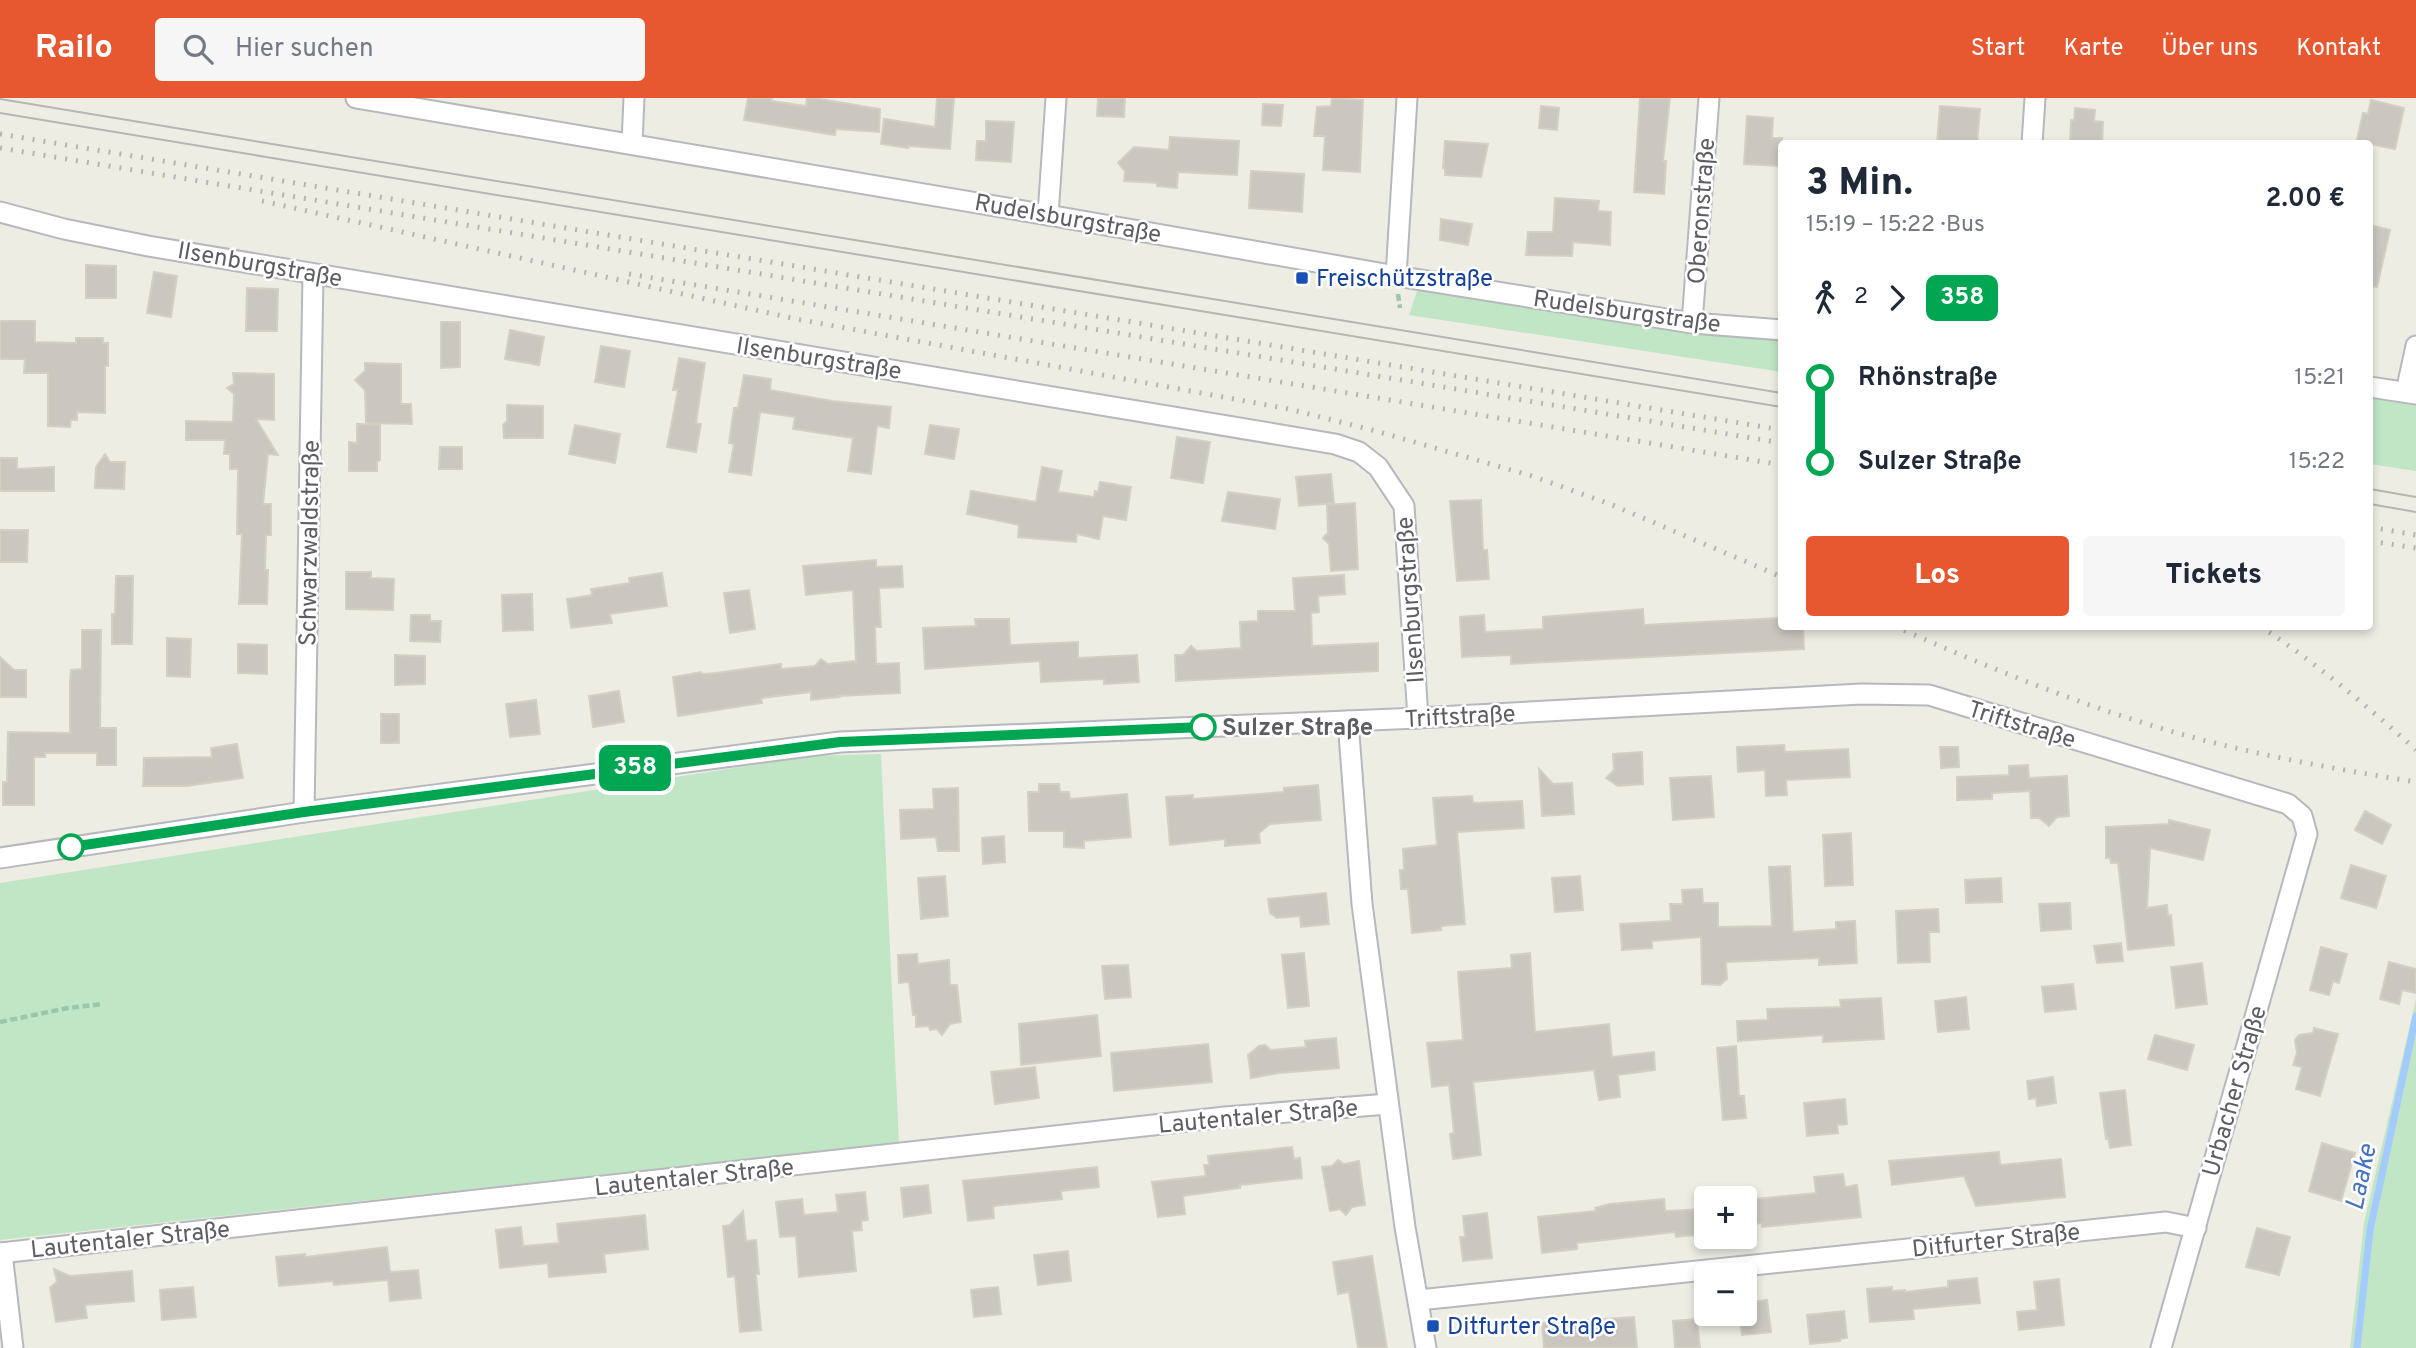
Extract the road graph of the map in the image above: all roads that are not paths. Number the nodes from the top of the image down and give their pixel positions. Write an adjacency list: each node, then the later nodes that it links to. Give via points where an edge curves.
1 (356, 98): 8 (street, Rudelsburgstraße)
2 (634, 98): 8 (street)
3 (1056, 98): 10 (street)
4 (1407, 98): 12 (street)
5 (1709, 98): 13 (street, Oberonstraße)
6 (2035, 98): 7 (street)
7 (2032, 140)
8 (632, 144): 10 (street, Rudelsburgstraße)
9 (0, 212): 11 (street, Ilsenburgstraße, via 148,246)
10 (1048, 215): 12 (street, Rudelsburgstraße)
11 (313, 274): 18 (street, Ilsenburgstraße, via 1335,444 1359,452 1377,467 1404,506); 20 (street, Schwarzwaldstraße)
12 (1396, 276): 13 (street, Rudelsburgstraße)
13 (1692, 323): 14 (street, Rudelsburgstraße)
14 (1778, 330)
15 (2416, 346): 17 (street)
16 (2373, 387): 17 (street)
17 (2411, 393)
18 (1418, 718): 19 (street, Triftstraße); 21 (street, Triftstraße, via 1861,694 1929,695 2288,804 2302,816)
19 (1348, 721): 20 (street, Triftstraße, via 840,742); 23 (street, via 1362,904)
20 (304, 812): 22 (street, Triftstraße)
21 (2307, 834): 24 (street, Urbacher Straße)
22 (0, 858)
23 (1388, 1104): 25 (street, Lautentaler Straße, via 1225,1117); 26 (street)
24 (2196, 1228): 26 (street, Ditfurter Straße, via 2166,1222); 29 (street, Urbacher Straße)
25 (1, 1253): 27 (street)
26 (1419, 1300): 28 (street)
27 (13, 1348)
28 (1426, 1348)
29 (2161, 1348)

